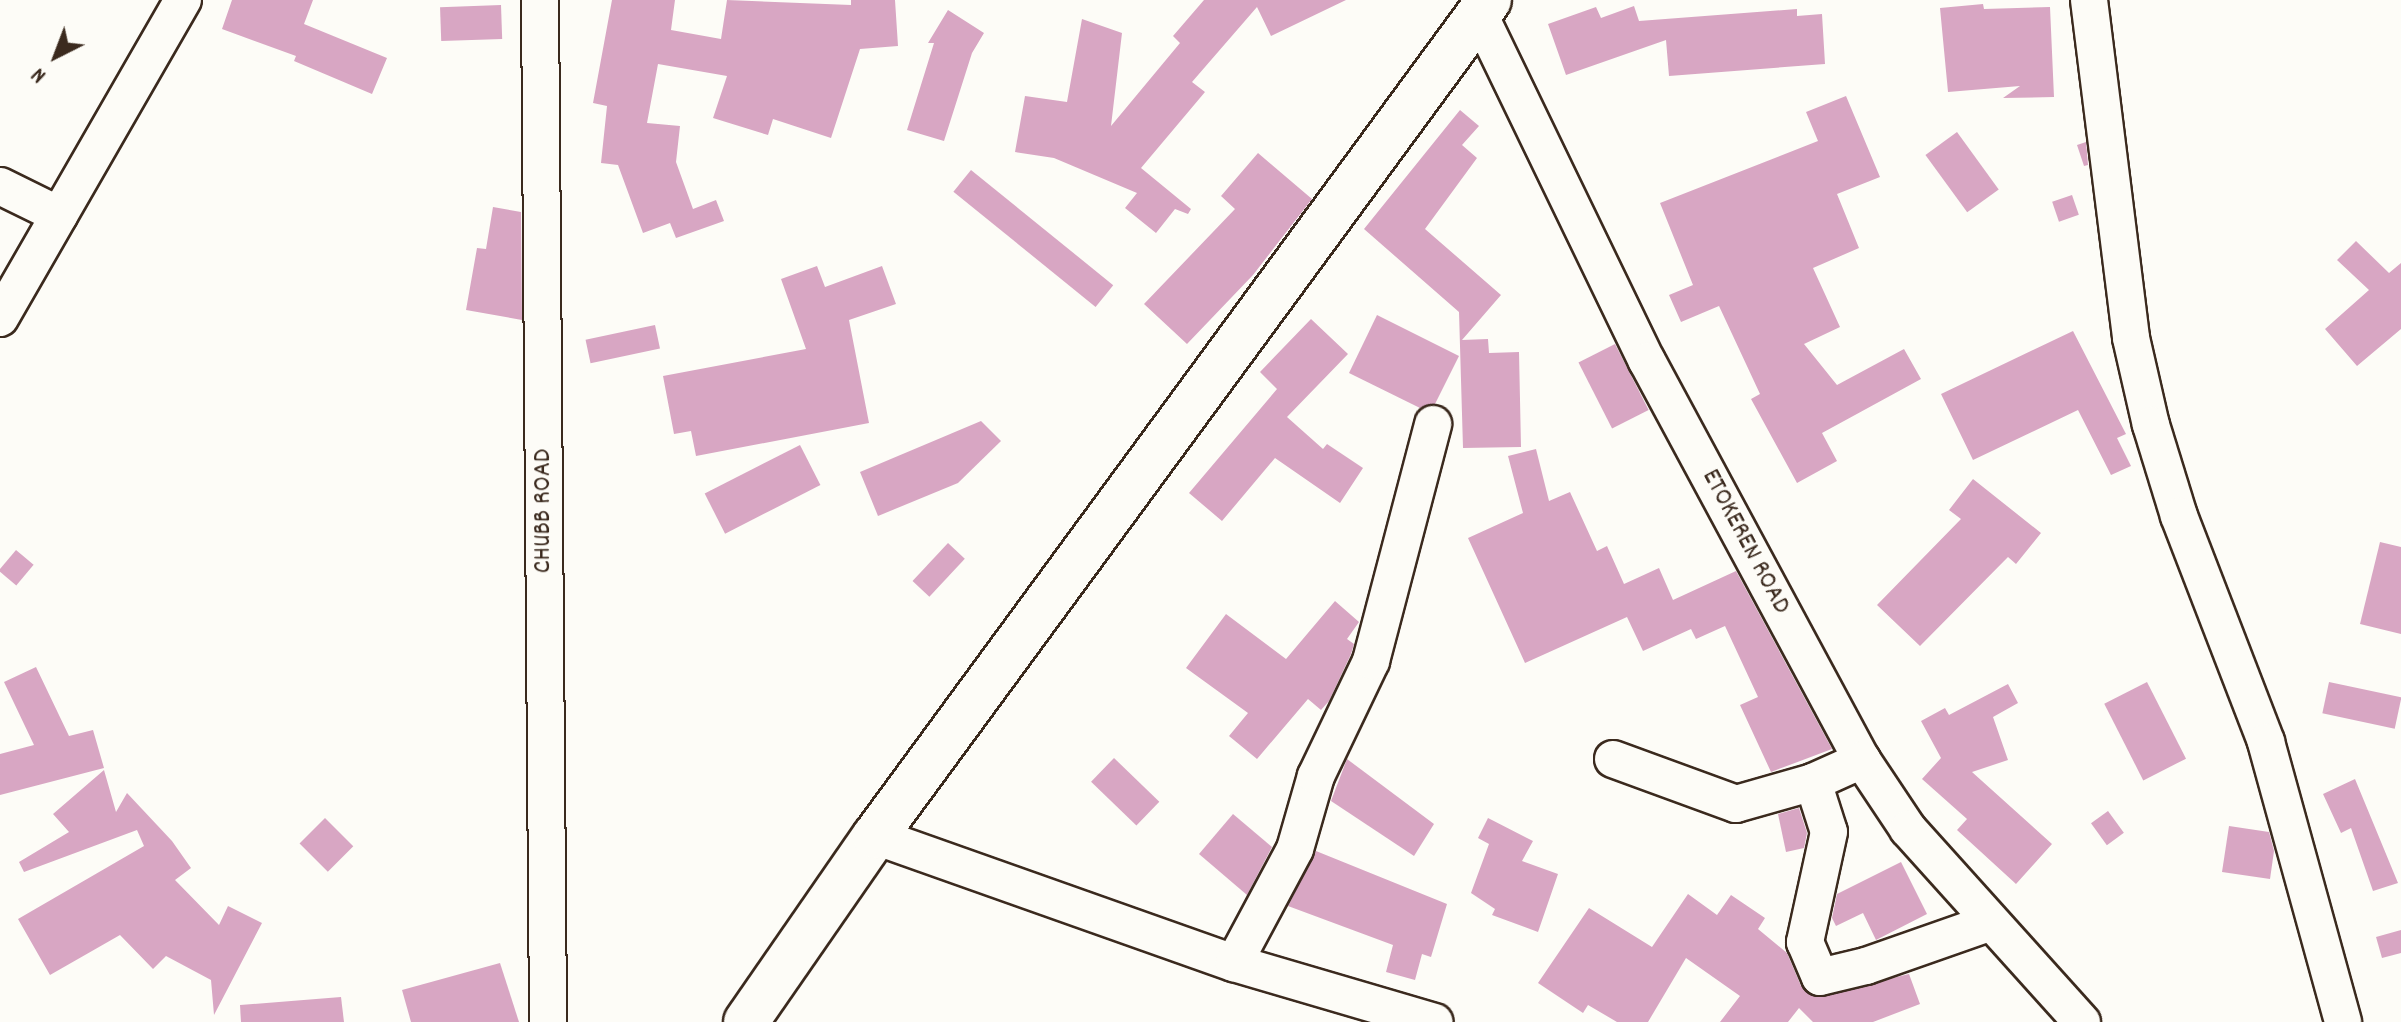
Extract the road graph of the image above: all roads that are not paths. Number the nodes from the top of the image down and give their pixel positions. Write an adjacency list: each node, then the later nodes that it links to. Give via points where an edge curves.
1 (183, 0): 6 (street)
2 (540, 0): 17 (street, CHUBB ROAD)
3 (2089, 0): 20 (street, via 2131,338 2151,425 2179,516 2266,742)
4 (1482, 5): 10 (street, ETOKEREN ROAD, via 1647,361); 12 (main road)
5 (0, 186): 6 (street)
6 (59, 215): 7 (street)
7 (0, 318)
8 (1433, 424): 14 (street, via 1371,661 1316,776 1295,849)
9 (1613, 759): 11 (street, via 1736,804)
10 (1862, 760): 11 (street); 13 (street, ETOKEREN ROAD, via 1908,829)
11 (1813, 782): 13 (street, via 1829,832 1805,942 1820,977)
12 (875, 836): 14 (street); 18 (main road)
13 (1989, 923): 16 (street, ETOKEREN ROAD)
14 (1234, 963): 15 (street)
15 (1384, 1015): 19 (street)
16 (2079, 1021)
17 (548, 1022)
18 (746, 1022)
19 (1435, 1022)
20 (2343, 1022)

